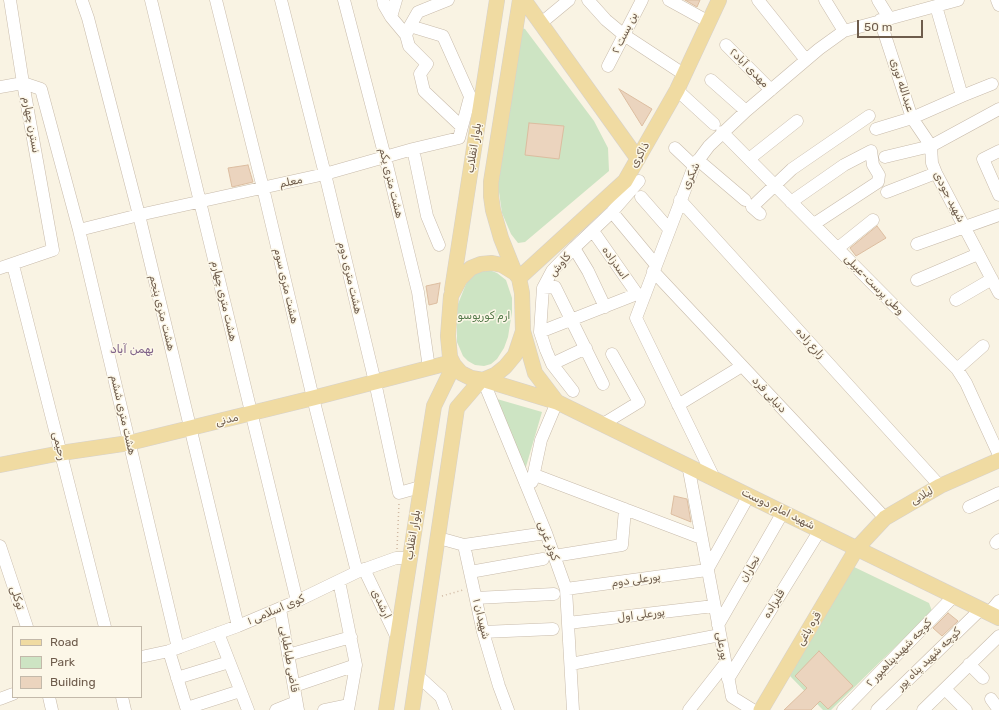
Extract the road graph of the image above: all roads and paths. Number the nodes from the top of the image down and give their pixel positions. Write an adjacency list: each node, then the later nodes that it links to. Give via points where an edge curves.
1 (10, 0): 37 (street, نسترن چهارم)
2 (151, 0): 72 (street, هشت متری چهارم)
3 (216, 0): 66 (street, هشت متری سوم)
4 (281, 0): 63 (street, هشت متری دوم)
5 (344, 0): 57 (street, هشت متری یکم)
6 (383, 0): 25 (street)
7 (396, 0): 25 (street)
8 (448, 0): 29 (street, via 418,12)
9 (497, 0): 46 (main road, بلوار انقلاب)
10 (520, 0): 92 (main road, بلوار انقلاب, via 491,182 493,210 501,238)
11 (524, 0): 28 (main road)
12 (569, 0): 28 (street)
13 (588, 0): 31 (street)
14 (642, 0): 31 (street, بن بست ۲)
15 (669, 0): 27 (street)
16 (719, 0): 27 (main road, ذاکری)
17 (758, 0): 33 (street)
18 (825, 0): 30 (street)
19 (878, 0): 26 (street, عبدالله نوری)
20 (958, 0): 23 (street, شکری)
21 (997, 0): 24 (street)
22 (82, 1): 75 (street, هشت متری پنجم)
23 (928, 5): 26 (street, شکری); 43 (street)
24 (999, 5)
25 (391, 17): 29 (street)
26 (885, 19): 30 (street, شکری); 48 (street, عبدالله نوری)
27 (710, 22): 35 (main road, ذاکری)
28 (540, 24): 59 (main road)
29 (408, 30): 42 (street, via 443,36); 50 (street, via 409,46 427,64 420,74 424,92)
30 (844, 31): 33 (street, شکری)
31 (624, 35): 34 (street, بن بست ۲); 35 (street)
32 (726, 45): 41 (street, مهدی آباد۲)
33 (806, 60): 41 (street, شکری)
34 (608, 66)
35 (685, 75): 40 (main road, ذاکری)
36 (711, 80): 45 (street)
37 (23, 83): 39 (street); 82 (street, هشت متری ششم, via 41,89); 89 (street, نسترن چهارم, via 53,250)
38 (992, 84): 43 (street)
39 (0, 87)
40 (677, 90): 51 (street, وطن پرست-عبیلی); 59 (main road, ذاکری)
41 (771, 90): 45 (street, شکری)
42 (470, 96): 46 (street); 50 (street, معلم)
43 (962, 96): 48 (street)
44 (999, 109): 53 (street)
45 (746, 111): 51 (street, شکری)
46 (479, 116): 98 (main road, بلوار انقلاب)
47 (869, 116): 65 (street, via 792,169)
48 (912, 118): 52 (street); 53 (street, عبدالله نوری)
49 (797, 121): 60 (street)
50 (462, 127): 55 (street, معلم, via 459,138)
51 (718, 128): 60 (street, وطن پرست-عبیلی); 61 (street, شکری)
52 (876, 129)
53 (931, 146): 58 (street); 62 (street, شهید جودی, via 932,163)
54 (675, 148): 61 (street)
55 (413, 149): 57 (street, معلم); 85 (street, via 427,216)
56 (999, 151): 68 (street, via 983,158)
57 (385, 157): 63 (street, معلم); 110 (street, هشت متری یکم, via 418,292)
58 (885, 157)
59 (638, 159): 92 (main road, ذاکری, via 625,181)
60 (749, 159): 65 (street, وطن پرست-عبیلی)
61 (696, 163): 70 (street, شکری); 71 (street)
62 (936, 173): 67 (street); 80 (street, شهید جودی)
63 (325, 174): 66 (street, معلم); 113 (street, هشت متری دوم)
64 (639, 181): 74 (street, کاوش)
65 (775, 185): 73 (street, وطن پرست-عبیلی); 76 (street, via 752,207)
66 (263, 188): 72 (street, معلم); 116 (street, هشت متری سوم)
67 (887, 192)
68 (999, 195)
69 (641, 197): 81 (street)
70 (680, 200): 81 (street, شکری); 130 (street, زارع زاده)
71 (745, 200)
72 (201, 201): 75 (street, معلم); 119 (street, هشت متری چهارم)
73 (791, 202): 79 (street, وطن پرست-عبیلی); 79 (street, via 844,165 871,151 873,165 879,175 878,182)
74 (612, 212): 83 (street, کاوش); 91 (street, دنیایی فرد)
75 (139, 214): 82 (street, معلم); 121 (street, هشت متری پنجم)
76 (760, 214)
77 (999, 215): 80 (street)
78 (873, 220): 87 (street)
79 (814, 224): 87 (street, وطن پرست-عبیلی)
80 (964, 226): 84 (street); 88 (street, شهید جودی)
81 (669, 229): 91 (street, شکری)
82 (78, 230): 122 (street, هشت متری ششم)
83 (593, 231): 86 (street, کاوش); 97 (street, اسدزاده)
84 (917, 244)
85 (440, 246)
86 (574, 248): 95 (street, کاوش, via 552,271); 100 (street)
87 (838, 248): 111 (street, وطن پرست-عبیلی)
88 (978, 254): 93 (street, شهید جودی); 94 (street)
89 (13, 265): 90 (street); 123 (street, رحیمی)
90 (0, 268)
91 (654, 268): 97 (street, شکری); 109 (street, دنیایی فرد)
92 (517, 276): 98 (main road, via 502,265 481,264 471,268 460,279); 102 (main road, via 522,293)
93 (992, 279): 96 (street, شهید جودی); 99 (street)
94 (917, 280)
95 (543, 288): 101 (street, via 555,287); 103 (street, کاوش)
96 (999, 293)
97 (641, 295): 100 (street); 118 (street, شکری, via 636,318)
98 (451, 296): 107 (main road, via 448,347)
99 (956, 300)
100 (605, 307): 101 (street)
101 (571, 320): 103 (street); 105 (street)
102 (523, 331): 112 (main road, via 515,355 506,367); 117 (main road, via 534,373)
103 (540, 332): 108 (street, کاوش)
104 (983, 346): 111 (street)
105 (586, 348): 108 (street); 114 (street)
106 (612, 354): 120 (street, via 639,402)
107 (453, 363): 110 (main road, مدنی); 112 (main road, via 461,373); 131 (main road, بلوار انقلاب, via 434,406)
108 (552, 364): 115 (street, کاوش)
109 (742, 366): 118 (street); 139 (street, دنیایی فرد)
110 (429, 368): 113 (main road, مدنی)
111 (957, 369): 124 (street, وطن پرست-عبیلی)
112 (483, 380): 117 (main road, شهید امام دوست); 133 (street, کوثر غربی); 157 (main road, via 457,408)
113 (375, 382): 116 (main road, مدنی); 132 (street, هشت متری دوم)
114 (603, 384)
115 (573, 390)
116 (313, 398): 119 (main road, مدنی); 150 (street, هشت متری سوم)
117 (557, 402): 120 (main road, شهید امام دوست); 128 (street, via 542,440)
118 (678, 405): 129 (street, شکری)
119 (251, 414): 121 (main road, مدنی); 158 (street, هشت متری چهارم)
120 (602, 424): 127 (main road, شهید امام دوست)
121 (190, 429): 122 (main road, مدنی); 166 (street, هشت متری پنجم)
122 (129, 443): 123 (main road, مدنی); 174 (street, هشت متری ششم)
123 (61, 453): 126 (main road, مدنی); 165 (street, رحیمی)
124 (999, 455)
125 (999, 460): 130 (main road, لیلابی)
126 (0, 465)
127 (688, 465): 129 (main road, شهید امام دوست); 142 (street, پورعلی)
128 (535, 474): 133 (street); 137 (street)
129 (714, 478): 135 (main road, شهید امام دوست)
130 (940, 486): 139 (main road, لیلابی)
131 (420, 487): 132 (street); 147 (main road, بلوار انقلاب)
132 (400, 493): 147 (path)
133 (528, 493): 141 (street, کوثر غربی)
134 (999, 493): 136 (street)
135 (749, 495): 138 (main road, شهید امام دوست); 149 (street)
136 (969, 507)
137 (625, 509): 142 (street); 148 (street, via 622,545)
138 (783, 512): 140 (main road, شهید امام دوست); 168 (street, نجاران)
139 (885, 518): 146 (main road, لیلابی)
140 (820, 530): 146 (main road, شهید امام دوست); 185 (street, قلیزاده)
141 (546, 533): 144 (street); 148 (street, کوثر غربی)
142 (701, 538): 149 (street, پورعلی)
143 (446, 540): 144 (street)
144 (464, 545): 151 (street, شهیدان ۱)
145 (0, 546): 164 (street, توکلی)
146 (857, 548): 156 (main road, شهید امام دوست); 210 (main road, قره باغی)
147 (403, 558): 150 (street, کوی اسلامی ۱); 173 (main road, بلوار انقلاب)
148 (549, 558): 151 (street); 153 (street, کوثر غربی)
149 (707, 570): 153 (street, پورعلی دوم); 160 (street, پورعلی)
150 (360, 571): 152 (street, کوی اسلامی ۱); 173 (street, ارشدی)
151 (470, 572): 154 (street, شهیدان ۱)
152 (339, 581): 158 (street, کوی اسلامی ۱); 172 (street)
153 (566, 589): 163 (street, کوثر غربی)
154 (475, 593): 155 (street); 157 (path); 169 (street, شهیدان ۱)
155 (554, 594)
156 (954, 596): 162 (main road, شهید امام دوست); 211 (street, ۲ کوچه شهیدپناهپور)
157 (428, 599): 182 (main road)
158 (297, 601): 161 (street, کوی اسلامی ۱)
159 (999, 601): 162 (street, کوچه شهید پناه پور)
160 (714, 606): 163 (street, پورعلی اول); 168 (street, پورعلی)
161 (280, 609): 166 (street, کوی اسلامی ۱); 175 (street, قاضی طباطبایی)
162 (990, 613): 212 (street, کوچه شهید پناه پور)
163 (568, 623): 178 (street, کوثر غربی)
164 (27, 626)
165 (105, 626)
166 (238, 626): 170 (street, کوی اسلامی ۱)
167 (553, 629): 169 (street)
168 (719, 630): 178 (street); 179 (street, پورعلی)
169 (483, 632): 206 (street, شهیدان ۱)
170 (218, 633): 174 (street, کوی اسلامی ۱); 177 (street)
171 (999, 636): 180 (street)
172 (350, 637): 175 (street); 181 (street)
173 (397, 638): 203 (main road, بلوار انقلاب)
174 (173, 649): 176 (street, کوی اسلامی ۱); 183 (street, هشت متری ششم)
175 (288, 655): 186 (street, قاضی طباطبایی)
176 (142, 657)
177 (229, 662): 183 (street); 188 (street)
178 (571, 664): 207 (street, کوثر غربی)
179 (725, 664): 185 (street, پورعلی); 208 (street)
180 (969, 664): 184 (street); 187 (street)
181 (356, 666): 186 (street); 196 (street)
182 (417, 675): 204 (main road); 205 (street, via 441,697)
183 (177, 678): 197 (street, هشت متری ششم)
184 (983, 678)
185 (728, 679): 195 (street, پورعلی, via 732,697)
186 (294, 686): 194 (street, قاضی طباطبایی)
187 (944, 689): 213 (street); 214 (street)
188 (240, 691): 197 (street); 200 (street)
189 (12, 694): 192 (street)
190 (49, 698): 198 (street)
191 (122, 698): 199 (street)
192 (0, 699)
193 (991, 699): 215 (street)
194 (297, 706): 201 (street)
195 (739, 707): 209 (street, پورعلی)
196 (348, 708): 202 (street)
197 (187, 709)
198 (52, 710)
199 (125, 710)
200 (248, 710)
201 (276, 710)
202 (324, 710)
203 (386, 710)
204 (412, 710)
205 (446, 710)
206 (508, 710)
207 (573, 710)
208 (689, 710)
209 (753, 710)
210 (761, 710)
211 (843, 710)
212 (877, 710)
213 (923, 710)
214 (966, 710)
215 (999, 710)

